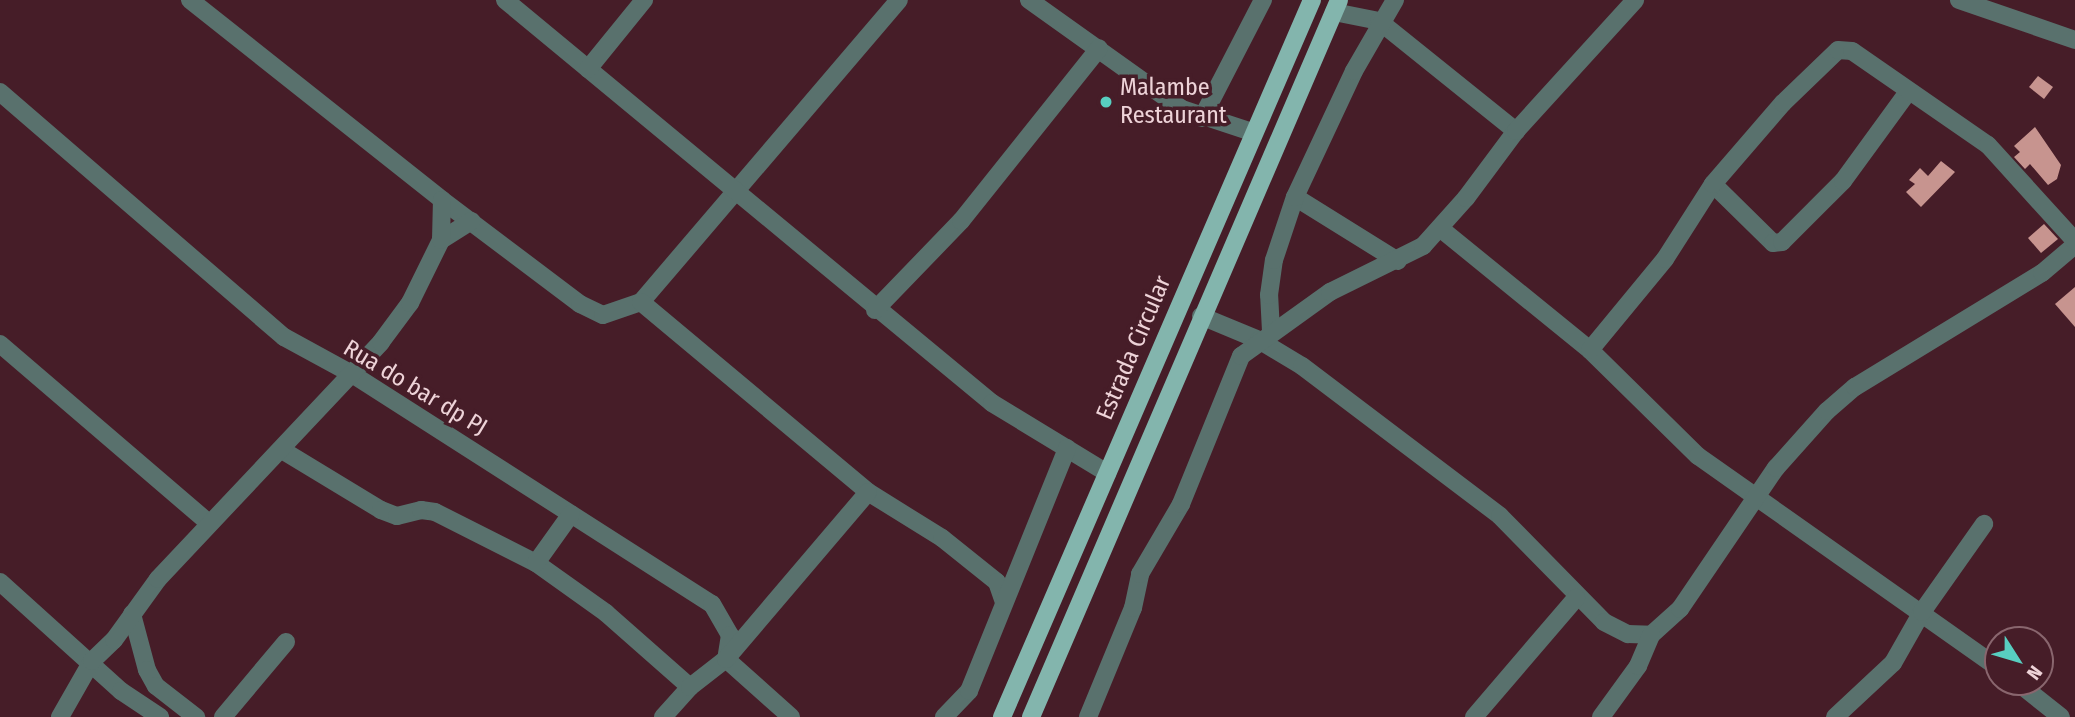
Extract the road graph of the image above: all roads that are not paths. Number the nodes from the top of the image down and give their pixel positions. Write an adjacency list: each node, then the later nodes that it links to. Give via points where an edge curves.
1 (190, 0): 24 (street)
2 (505, 0): 15 (street)
3 (644, 0): 15 (street)
4 (899, 0): 22 (street)
5 (1029, 0): 14 (street)
6 (1263, 0): 18 (street)
7 (1312, 0): 20 (main road, Estrada Circular)
8 (1395, 0): 12 (street)
9 (1634, 0): 19 (street)
10 (1959, 0): 13 (street)
11 (1337, 6): 12 (street); 32 (main road, Estrada Circular)
12 (1379, 21): 19 (street); 23 (street, via 1311,155)
13 (2075, 40)
14 (1098, 48): 18 (street, via 1182,109); 31 (street, via 961,221)
15 (588, 69): 22 (street)
16 (0, 92): 36 (street, Rua do bar dp PJ, via 284,337)
17 (1908, 92): 21 (street, via 1852,51 1838,50 1783,103); 21 (street, via 1843,181 1782,242 1773,243); 28 (street, via 1988,145)
18 (1202, 118): 20 (street)
19 (1516, 131): 26 (street)
20 (1252, 132): 39 (main road, Estrada Circular)
21 (1713, 184): 35 (street, via 1665,259)
22 (733, 193): 30 (street); 31 (street)
23 (1295, 197): 29 (street); 33 (street, via 1274,260)
24 (442, 200): 25 (street); 27 (street)
25 (472, 221): 27 (street); 30 (street, via 580,304 603,315)
26 (1441, 229): 29 (street); 35 (street)
27 (441, 240): 36 (street, via 410,303)
28 (2075, 243): 41 (street, via 2042,274 1855,387 1797,440)
29 (1398, 261): 33 (street, via 1330,292)
30 (641, 302): 40 (street, via 699,356)
31 (875, 310): 37 (street, via 992,404)
32 (1201, 316): 33 (street); 68 (main road, Estrada Circular)
33 (1265, 335): 49 (street, via 1451,475 1539,551); 69 (street, via 1232,368 1181,504 1140,574 1133,608)
34 (0, 344): 43 (street)
35 (1590, 350): 41 (street, via 1664,426)
36 (352, 374): 38 (street); 42 (street, Rua do bar dp PJ)
37 (1067, 448): 39 (street); 46 (street)
38 (282, 450): 43 (street); 45 (street, via 381,510 397,516 435,512)
39 (1107, 473): 67 (main road, Estrada Circular)
40 (869, 492): 48 (street, via 942,538); 56 (street)
41 (1758, 495): 51 (street); 53 (street, via 1680,609)
42 (571, 514): 45 (street); 56 (street, Rua do bar dp PJ, via 712,604 730,635)
43 (209, 523): 52 (street)
44 (1984, 524): 51 (street)
45 (536, 563): 58 (street, via 606,613)
46 (1016, 576): 48 (street); 50 (street)
47 (0, 582): 57 (street)
48 (997, 582): 50 (street)
49 (1576, 597): 53 (street, via 1604,622 1628,634); 70 (street)
50 (1004, 602): 66 (street, via 969,691)
51 (1922, 612): 55 (street); 72 (street, via 1893,663)
52 (132, 614): 57 (street); 62 (street, via 156,686)
53 (1651, 635): 71 (street, via 1638,666)
54 (286, 642): 63 (street)
55 (1984, 658)
56 (726, 659): 58 (street); 65 (street)
57 (92, 661): 60 (street); 61 (street, via 121,691)
58 (690, 687): 64 (street)
59 (2035, 696): 73 (street)
60 (60, 717)
61 (160, 717)
62 (196, 717)
63 (223, 717)
64 (663, 717)
65 (792, 717)
66 (944, 717)
67 (1002, 717)
68 (1031, 717)
69 (1088, 717)
70 (1474, 717)
71 (1601, 717)
72 (1835, 717)
73 (2061, 717)

